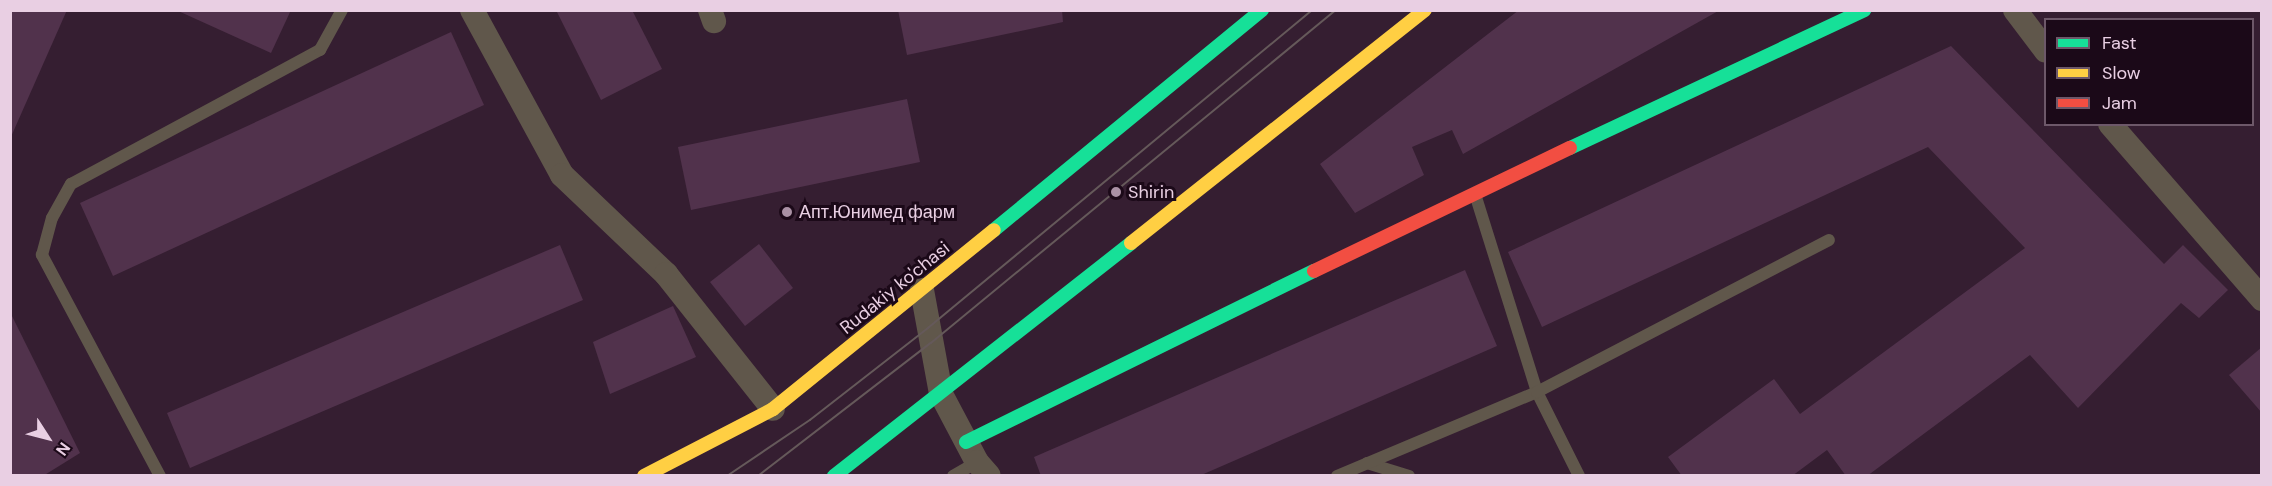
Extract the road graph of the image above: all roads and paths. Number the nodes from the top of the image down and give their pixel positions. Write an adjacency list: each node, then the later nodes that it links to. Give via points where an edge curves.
1 (342, 10): 18 (lane, via 320,50 71,184 52,218 42,255)
2 (472, 10): 15 (street, via 562,175 666,274)
3 (1262, 10): 11 (main road, Rudakiy ko'chasi)
4 (1425, 10): 14 (main road)
5 (1864, 10): 9 (main road)
6 (2015, 10): 7 (street)
7 (2044, 48)
8 (2112, 126): 12 (street)
9 (1474, 193): 13 (lane); 16 (main road)
10 (1829, 240): 13 (lane)
11 (922, 290): 14 (street); 15 (main road, Rudakiy ko'chasi)
12 (2262, 299)
13 (1537, 392): 17 (lane); 24 (lane)
14 (941, 394): 16 (street); 20 (main road)
15 (773, 409): 19 (main road, Rudakiy ko'chasi)
16 (977, 460): 21 (lane)
17 (1367, 463): 22 (lane); 23 (lane)
18 (160, 476)
19 (644, 476)
20 (834, 476)
21 (953, 476)
22 (1337, 476)
23 (1409, 476)
24 (1579, 476)

